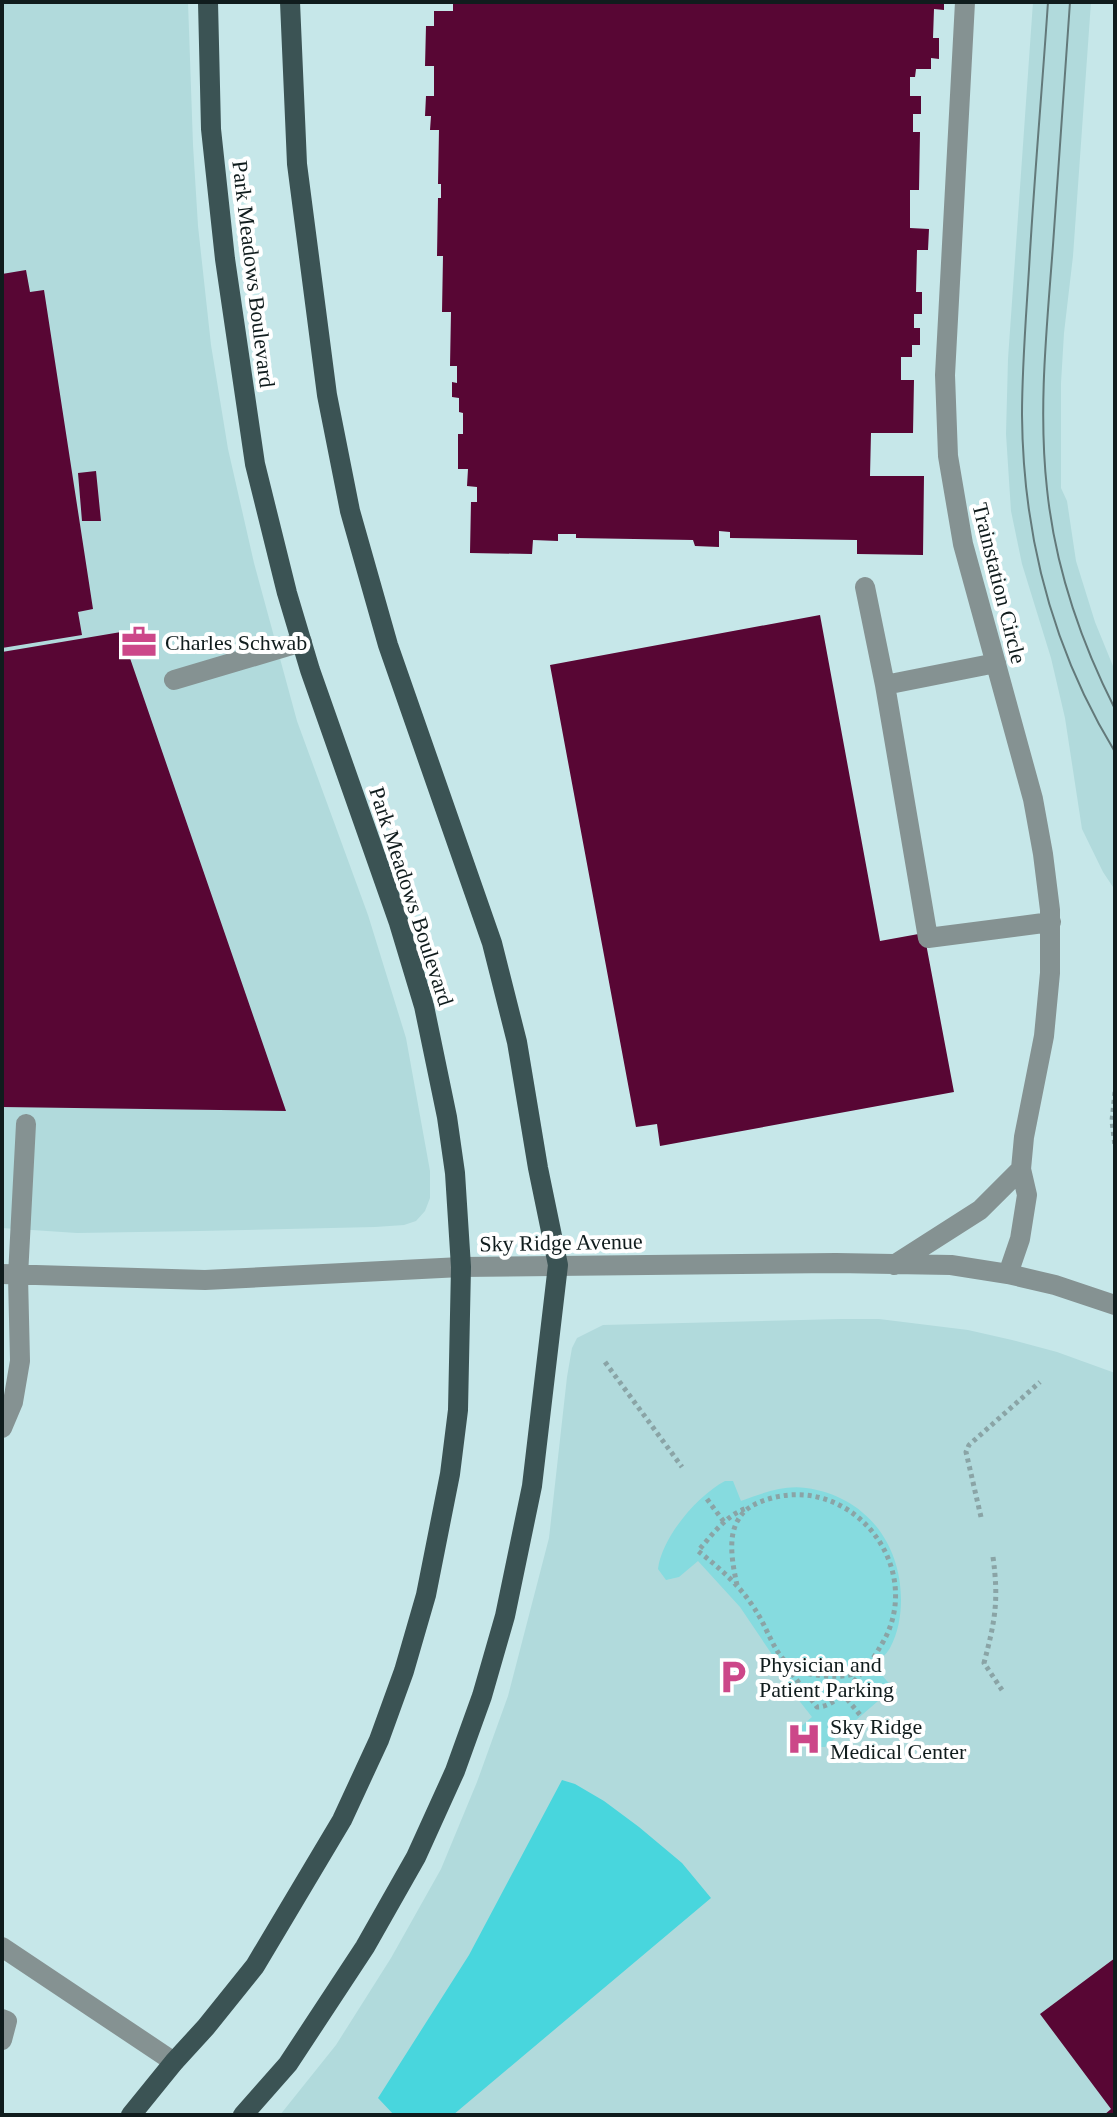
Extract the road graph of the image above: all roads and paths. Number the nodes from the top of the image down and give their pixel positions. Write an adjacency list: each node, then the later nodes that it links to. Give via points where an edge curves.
1 (208, 2): 5 (main road, Park Meadows Boulevard, via 211,129 255,464)
2 (290, 2): 14 (main road, via 297,164 327,395 350,511 388,645 492,943 517,1042)
3 (965, 2): 6 (street, Trainstation Circle, via 945,425 960,530)
4 (865, 587): 8 (street)
5 (302, 642): 7 (street); 16 (main road, Park Meadows Boulevard, via 424,1006 455,1173)
6 (996, 663): 8 (street); 9 (street, Trainstation Circle, via 1033,799)
7 (174, 680)
8 (885, 685): 9 (street, via 928,938)
9 (1051, 922): 13 (street, Trainstation Circle, via 1044,1036)
10 (1115, 1092): 12 (path)
11 (26, 1124): 18 (street)
12 (1115, 1146)
13 (1021, 1169): 15 (street, via 980,1210); 17 (street, Trainstation Circle, via 1027,1195)
14 (558, 1265): 15 (street, Sky Ridge Avenue); 16 (street, Sky Ridge Avenue); 40 (main road, via 532,1486 505,1616 455,1771 416,1857 365,1947 288,2064)
15 (894, 1265): 17 (street, Sky Ridge Avenue, via 951,1265)
16 (461, 1267): 18 (street, Sky Ridge Avenue, via 205,1280); 38 (main road, Park Meadows Boulevard, via 458,1410 450,1474 426,1595 404,1671 342,1820 255,1966)
17 (1008, 1274): 19 (street, Sky Ridge Avenue)
18 (10, 1275): 22 (street, via 20,1361)
19 (1115, 1305)
20 (605, 1362): 23 (path)
21 (1040, 1382): 26 (path, via 969,1445 966,1452)
22 (2, 1428)
23 (682, 1467)
24 (707, 1499): 27 (path)
25 (747, 1508): 27 (path); 29 (path, via 733,1536); 31 (path, via 777,1497 812,1496 847,1510 875,1535 888,1556 897,1597 889,1631)
26 (981, 1517)
27 (724, 1522): 29 (path, via 698,1551)
28 (993, 1557): 32 (path, via 996,1609 984,1663)
29 (737, 1585): 30 (path)
30 (784, 1663): 31 (path, via 797,1671 838,1677 854,1676); 33 (path, via 817,1707 826,1707)
31 (867, 1667): 33 (path)
32 (1002, 1690)
33 (842, 1693): 34 (path)
34 (861, 1716)
35 (2, 1947): 38 (street)
36 (2, 2019): 37 (street, via 7,2021)
37 (2, 2040)
38 (174, 2062): 39 (main road, Park Meadows Boulevard)
39 (131, 2115)
40 (243, 2115)

